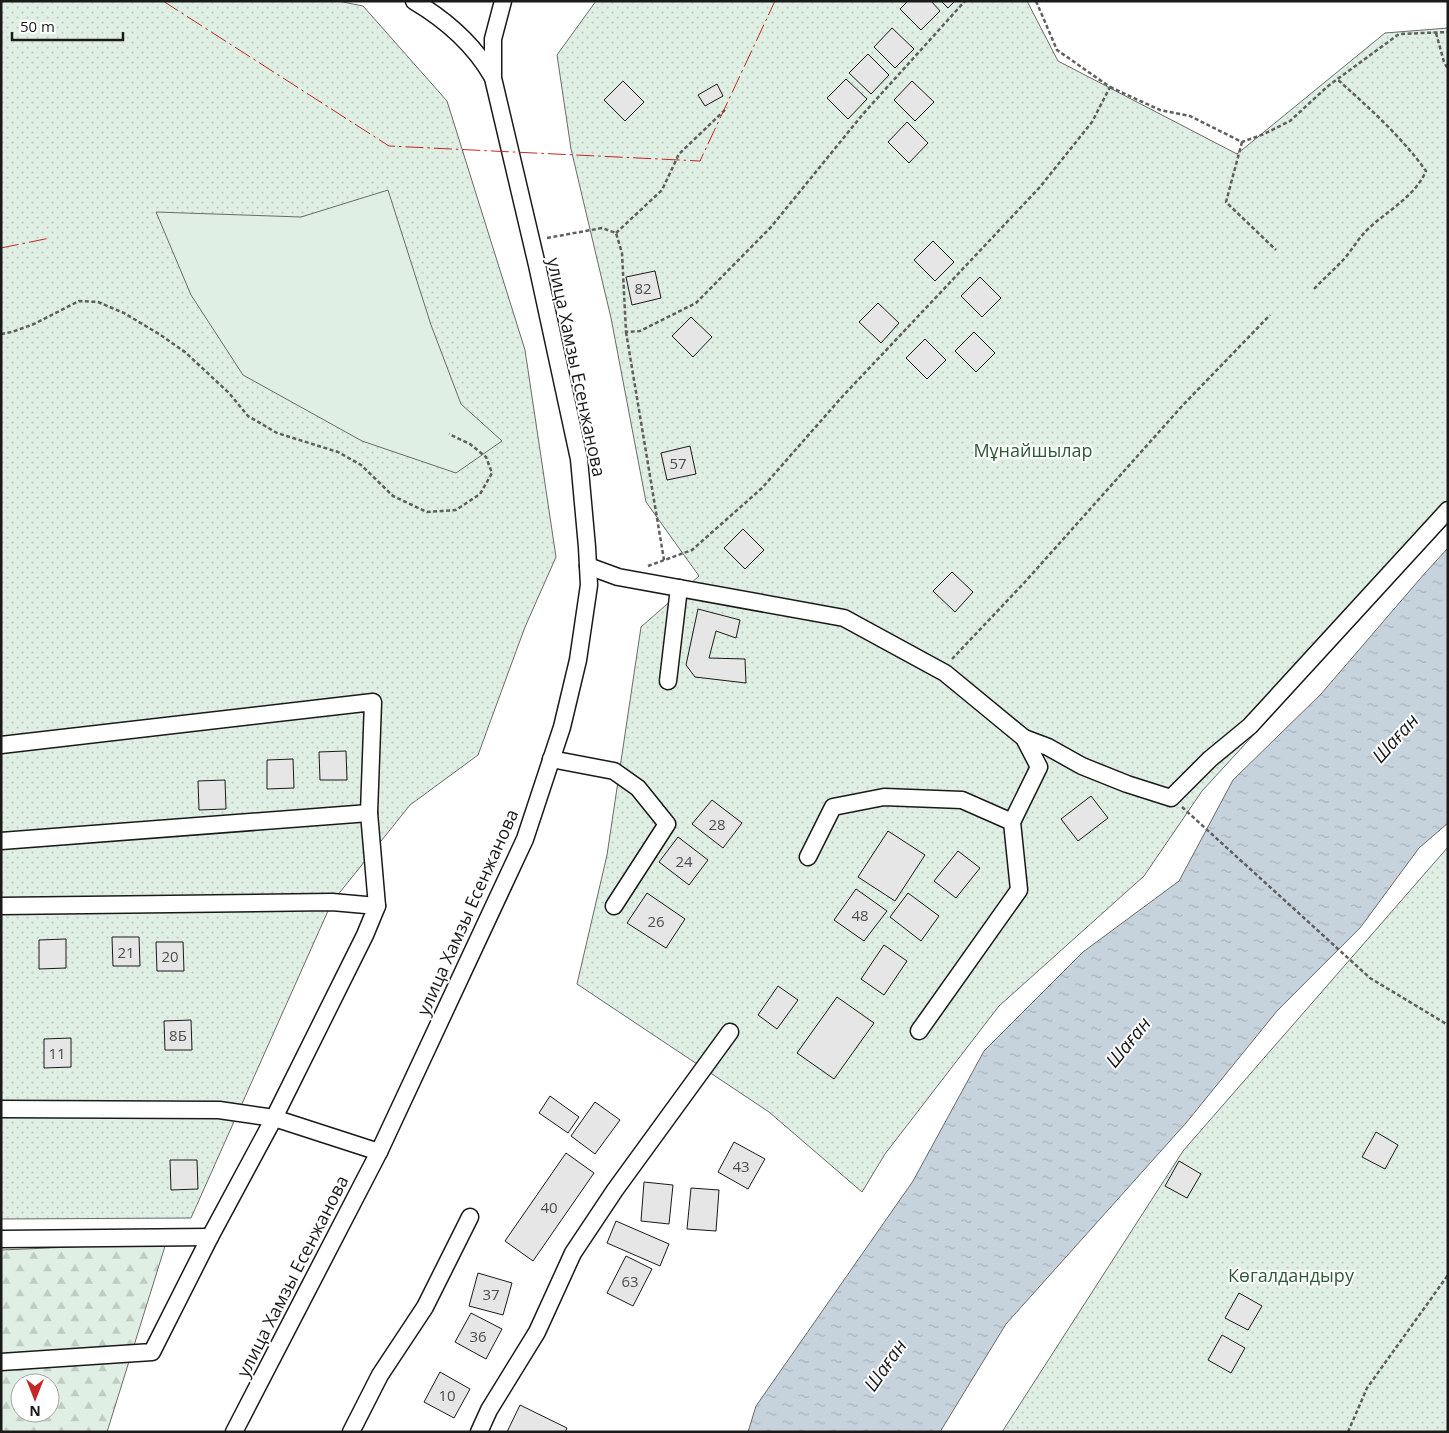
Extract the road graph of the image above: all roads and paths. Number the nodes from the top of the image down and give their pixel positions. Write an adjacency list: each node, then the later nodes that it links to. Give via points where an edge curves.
1 (414, 1): 8 (street, via 470,44)
2 (503, 1): 8 (street, via 493,40)
3 (966, 1): 18 (path, via 863,114 771,227 696,303 640,331)
4 (1036, 1): 10 (path, via 1057,50)
5 (1436, 32): 6 (path); 7 (path); 9 (path, via 1399,34)
6 (1448, 32)
7 (1448, 69)
8 (493, 78): 14 (street, улица Хамзы Есенжанова)
9 (1337, 79): 12 (path, via 1290,120); 16 (path, via 1393,132 1426,171 1420,184 1366,231)
10 (1110, 87): 12 (path, via 1160,110 1190,116); 22 (path, via 1092,122 1040,187 841,398 762,488 692,550)
11 (727, 108): 13 (path, via 679,154 662,190)
12 (1242, 142): 15 (path, via 1226,202)
13 (616, 233): 14 (path, via 602,228); 18 (path, via 622,253)
14 (531, 242): 23 (street, улица Хамзы Есенжанова, via 579,459)
15 (1276, 250)
16 (1314, 289)
17 (1270, 315): 26 (path, via 1183,405 1024,583)
18 (626, 332): 22 (path)
19 (1, 334): 20 (path, via 34,324 79,301 98,302 124,313 185,352 229,393 248,416 277,433 338,452 361,465 393,496 427,512 456,510 480,494 492,473 486,457 470,444)
20 (449, 434)
21 (1448, 510): 31 (street, via 1250,726 1210,759)
22 (664, 560): 24 (path)
23 (588, 566): 25 (street, via 618,577); 30 (street, улица Хамзы Есенжанова, via 589,585 578,660)
24 (645, 567)
25 (679, 588): 26 (street, via 844,618); 27 (street)
26 (940, 671): 28 (street)
27 (668, 681)
28 (1024, 738): 31 (street, via 1082,766); 33 (street, via 1040,767)
29 (1, 745): 32 (street, via 373,702)
30 (552, 759): 38 (street, via 614,771 638,788 666,824); 44 (street, улица Хамзы Есенжанова, via 525,839)
31 (1171, 798): 39 (path, via 1370,978)
32 (369, 813): 34 (street); 37 (street)
33 (1012, 822): 35 (street, via 962,800 884,796 833,807); 40 (street, via 1018,890)
34 (1, 841)
35 (808, 857)
36 (1, 906): 37 (street, via 332,902)
37 (377, 906): 43 (street)
38 (614, 906)
39 (1448, 1025)
40 (919, 1031)
41 (730, 1032): 52 (street, via 615,1190 574,1253 537,1332)
42 (1, 1108): 43 (street, via 219,1110)
43 (274, 1118): 44 (street); 46 (street)
44 (378, 1152): 50 (street, улица Хамзы Есенжанова)
45 (470, 1217): 51 (street, via 425,1308 380,1375)
46 (210, 1237): 47 (street); 49 (street, via 152,1352)
47 (1, 1239)
48 (1448, 1275): 53 (path, via 1367,1388)
49 (1, 1362)
50 (234, 1432)
51 (352, 1432)
52 (479, 1432)
53 (1348, 1432)

